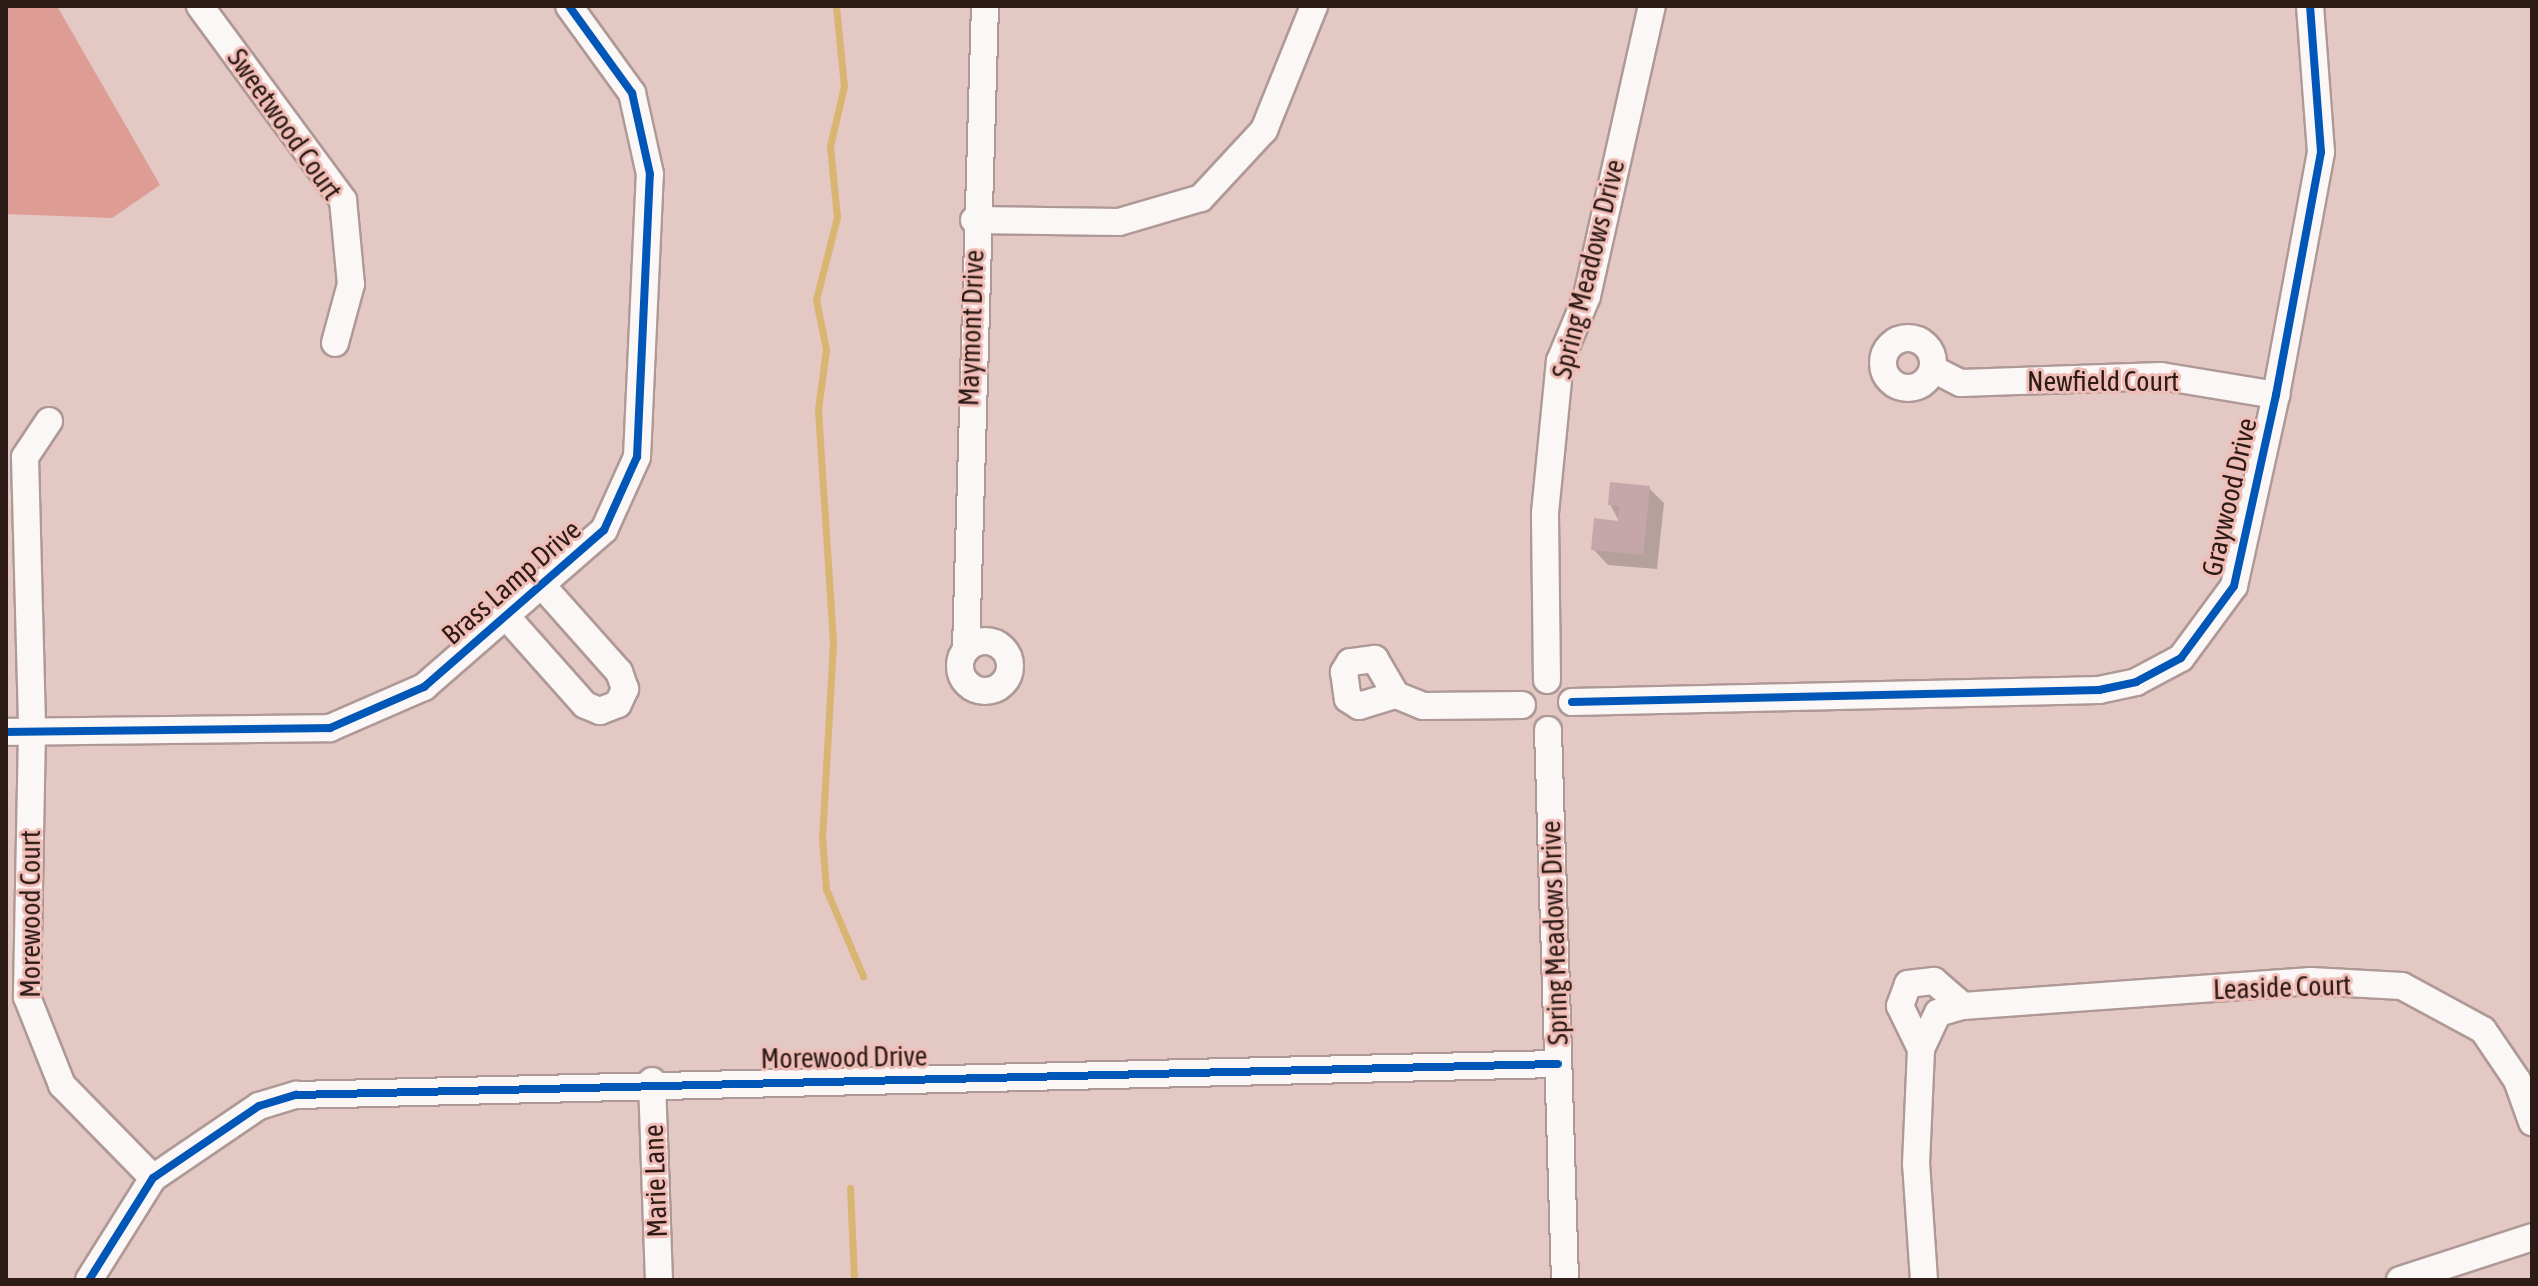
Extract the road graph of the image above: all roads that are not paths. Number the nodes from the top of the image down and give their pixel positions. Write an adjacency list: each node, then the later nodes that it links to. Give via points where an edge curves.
1 (200, 6): 8 (street, Sweetwood Court, via 343,200 351,284)
2 (569, 6): 12 (street, Brass Lamp Drive, via 632,93 646,143 637,457 604,530)
3 (985, 6): 7 (street, Maymont Drive)
4 (1314, 6): 7 (street, via 1264,130 1201,198 1141,220)
5 (1652, 6): 15 (street, Spring Meadows Drive, via 1587,296 1560,361 1545,513)
6 (2310, 6): 10 (street, Graywood Drive, via 2321,152)
7 (974, 220): 14 (street, Maymont Drive)
8 (335, 343)
9 (1933, 369): 10 (street, Newfield Court, via 1961,383 2161,376)
10 (2276, 395): 17 (street, Graywood Drive, via 2234,586 2181,658 2136,682 2099,690)
11 (49, 421): 20 (street, Morewood Court, via 25,457)
12 (540, 583): 13 (street, Brass Lamp Drive); 13 (street, Brass Lamp Drive, via 619,672 625,689 618,704 600,711 585,705)
13 (505, 615): 20 (street, Brass Lamp Drive, via 405,699 330,728)
14 (966, 649)
15 (1547, 680): 17 (street, via 1566,689); 18 (street, via 1527,690)
16 (1396, 695): 18 (street, via 1423,706)
17 (1572, 702): 19 (street, via 1563,724)
18 (1522, 705): 19 (street, via 1533,726)
19 (1548, 730): 23 (street, Spring Meadows Drive)
20 (19, 732): 26 (street, Morewood Court, via 34,1026 62,1085)
21 (1963, 1006): 22 (street, Leaside Court, via 1938,1013); 22 (street, Leaside Court, via 1934,981 1908,984 1900,1006); 25 (street, Leaside Court, via 2311,981 2402,986 2483,1030 2517,1080)
22 (1921, 1049): 31 (street, Leaside Court, via 1916,1164)
23 (1558, 1064): 24 (street, Morewood Drive); 30 (street, Spring Meadows Drive)
24 (652, 1081): 26 (street, Morewood Drive, via 296,1095 259,1106); 29 (street, Marie Lane)
25 (2532, 1122)
26 (153, 1178): 28 (street)
27 (2532, 1237): 32 (street)
28 (89, 1280)
29 (659, 1280)
30 (1565, 1280)
31 (1924, 1280)
32 (2400, 1280)

